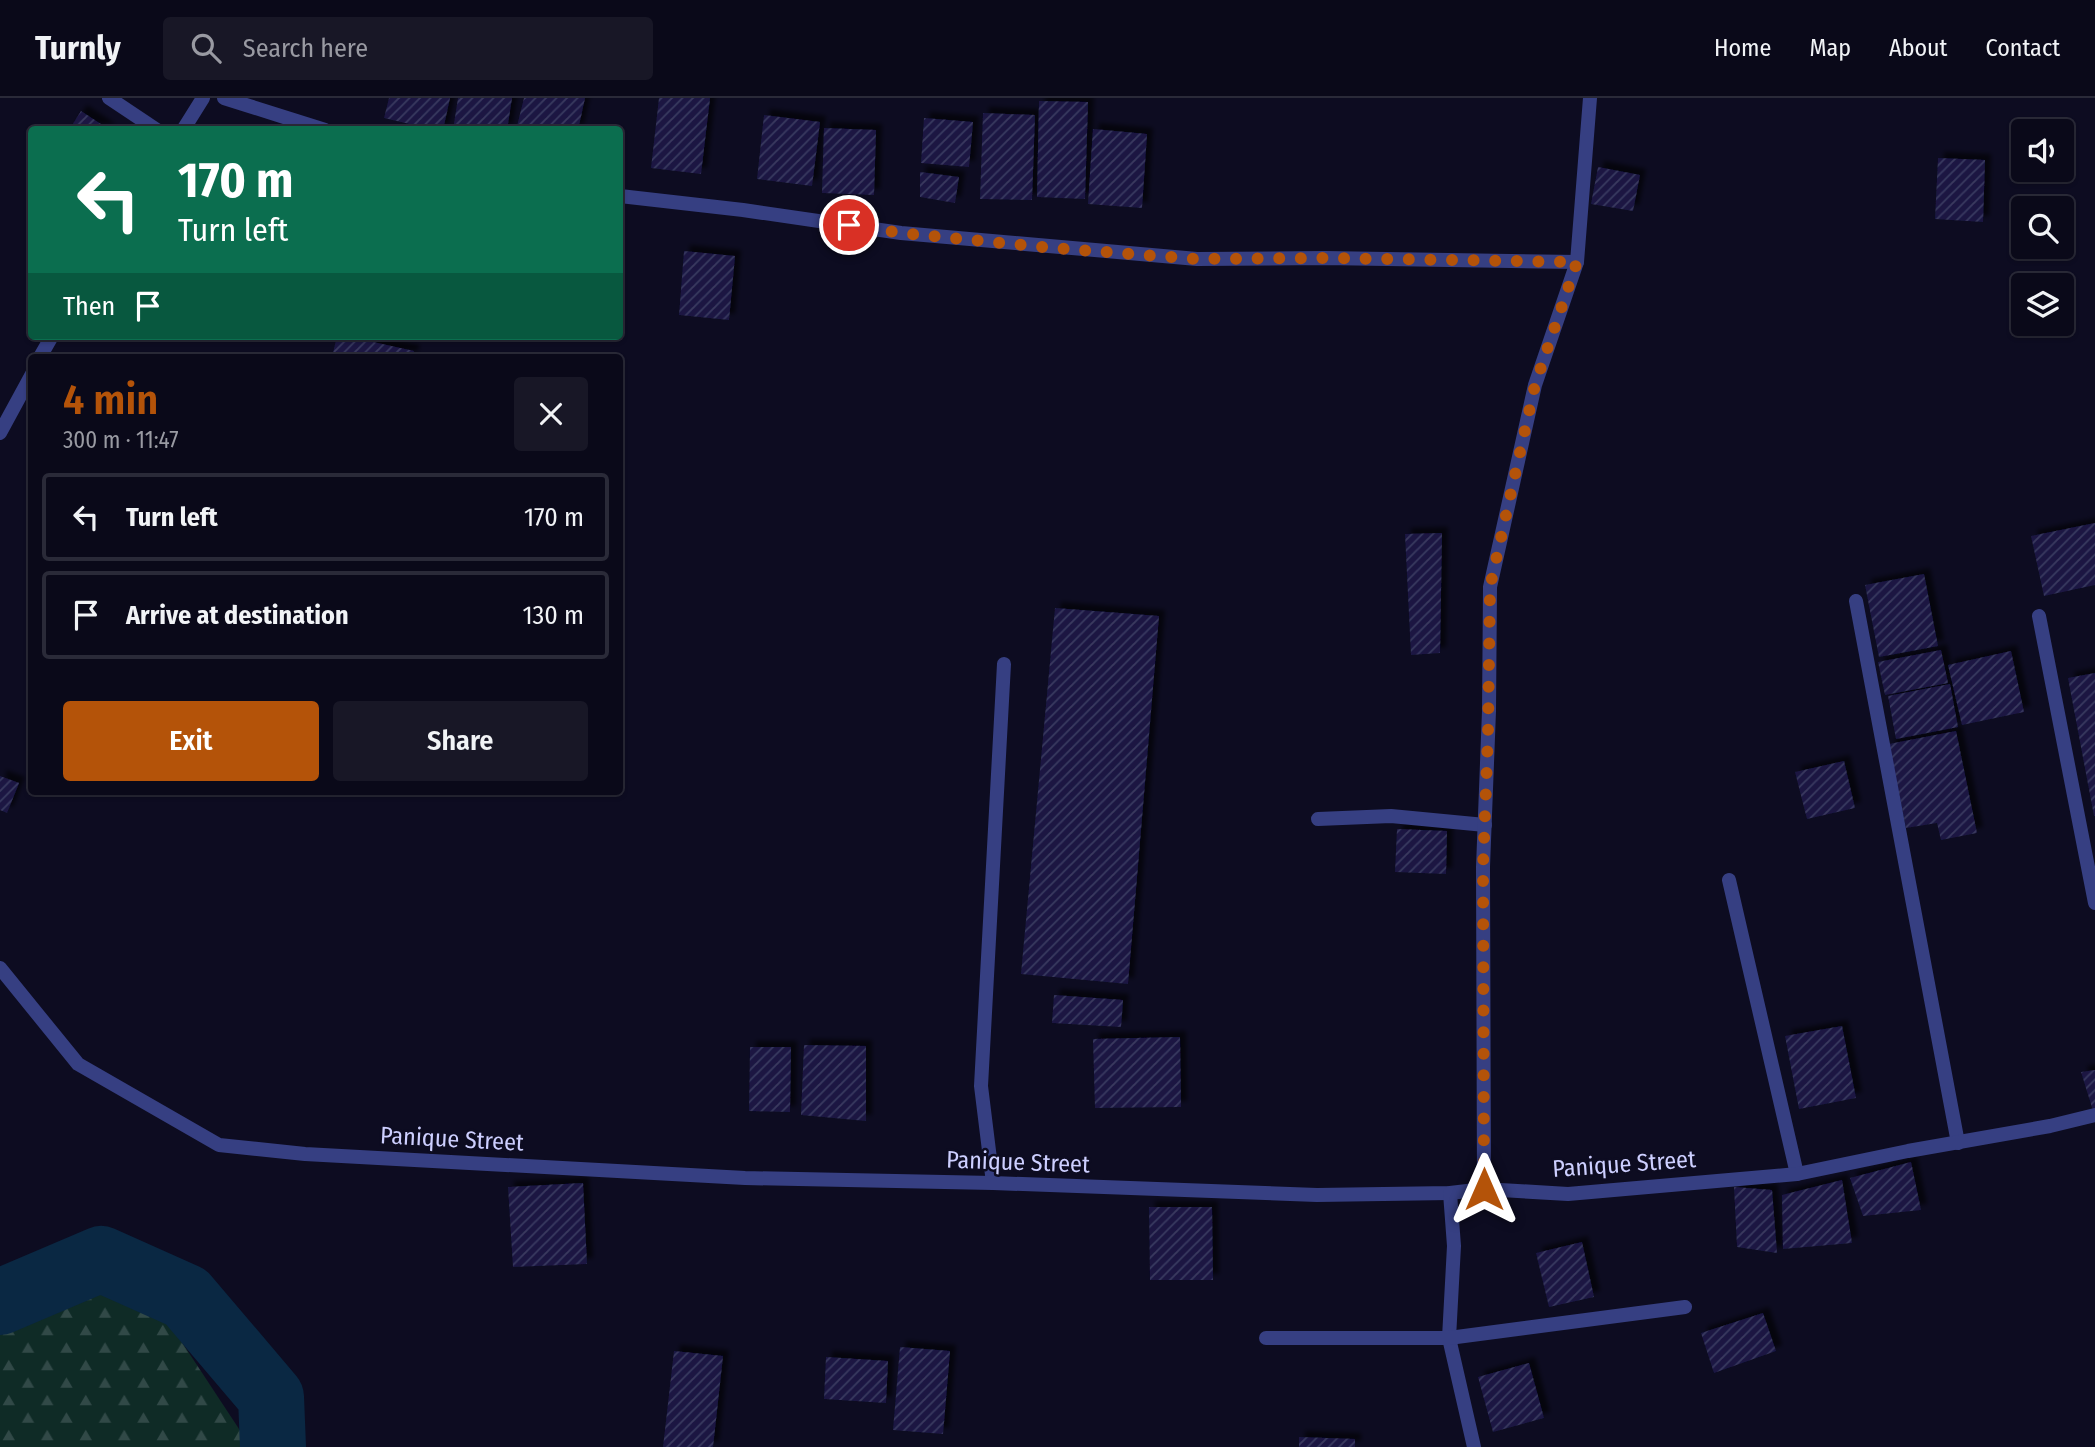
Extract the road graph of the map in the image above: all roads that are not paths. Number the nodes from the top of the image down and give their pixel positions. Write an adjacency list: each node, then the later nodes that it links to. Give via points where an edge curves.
1 (109, 98): 5 (street)
2 (204, 98): 6 (street)
3 (224, 98): 7 (street)
4 (1590, 98): 9 (street)
5 (151, 126)
6 (186, 126)
7 (312, 126)
8 (623, 196): 9 (street, via 901,233 1197,259)
9 (1577, 262): 16 (street, via 1535,385 1490,587)
10 (28, 381): 11 (street)
11 (0, 433)
12 (1856, 601): 21 (street)
13 (2039, 616): 18 (street)
14 (1004, 664): 23 (street, via 981,1086)
15 (1318, 819): 16 (street, via 1391,816)
16 (1485, 825): 24 (street)
17 (1729, 880): 22 (street)
18 (2095, 903)
19 (0, 968): 23 (street, Panique Street, via 78,1064 219,1145 305,1154 745,1178)
20 (2095, 1115): 21 (street, Panique Street)
21 (1958, 1143): 22 (street, Panique Street)
22 (1797, 1174): 24 (street, Panique Street, via 1568,1194)
23 (993, 1183): 25 (street, Panique Street, via 1317,1195)
24 (1484, 1189): 25 (street, Panique Street)
25 (1450, 1193): 28 (street, via 1454,1246)
26 (1685, 1307): 28 (street)
27 (1266, 1338): 28 (street)
28 (1449, 1338): 29 (street)
29 (1474, 1447)

